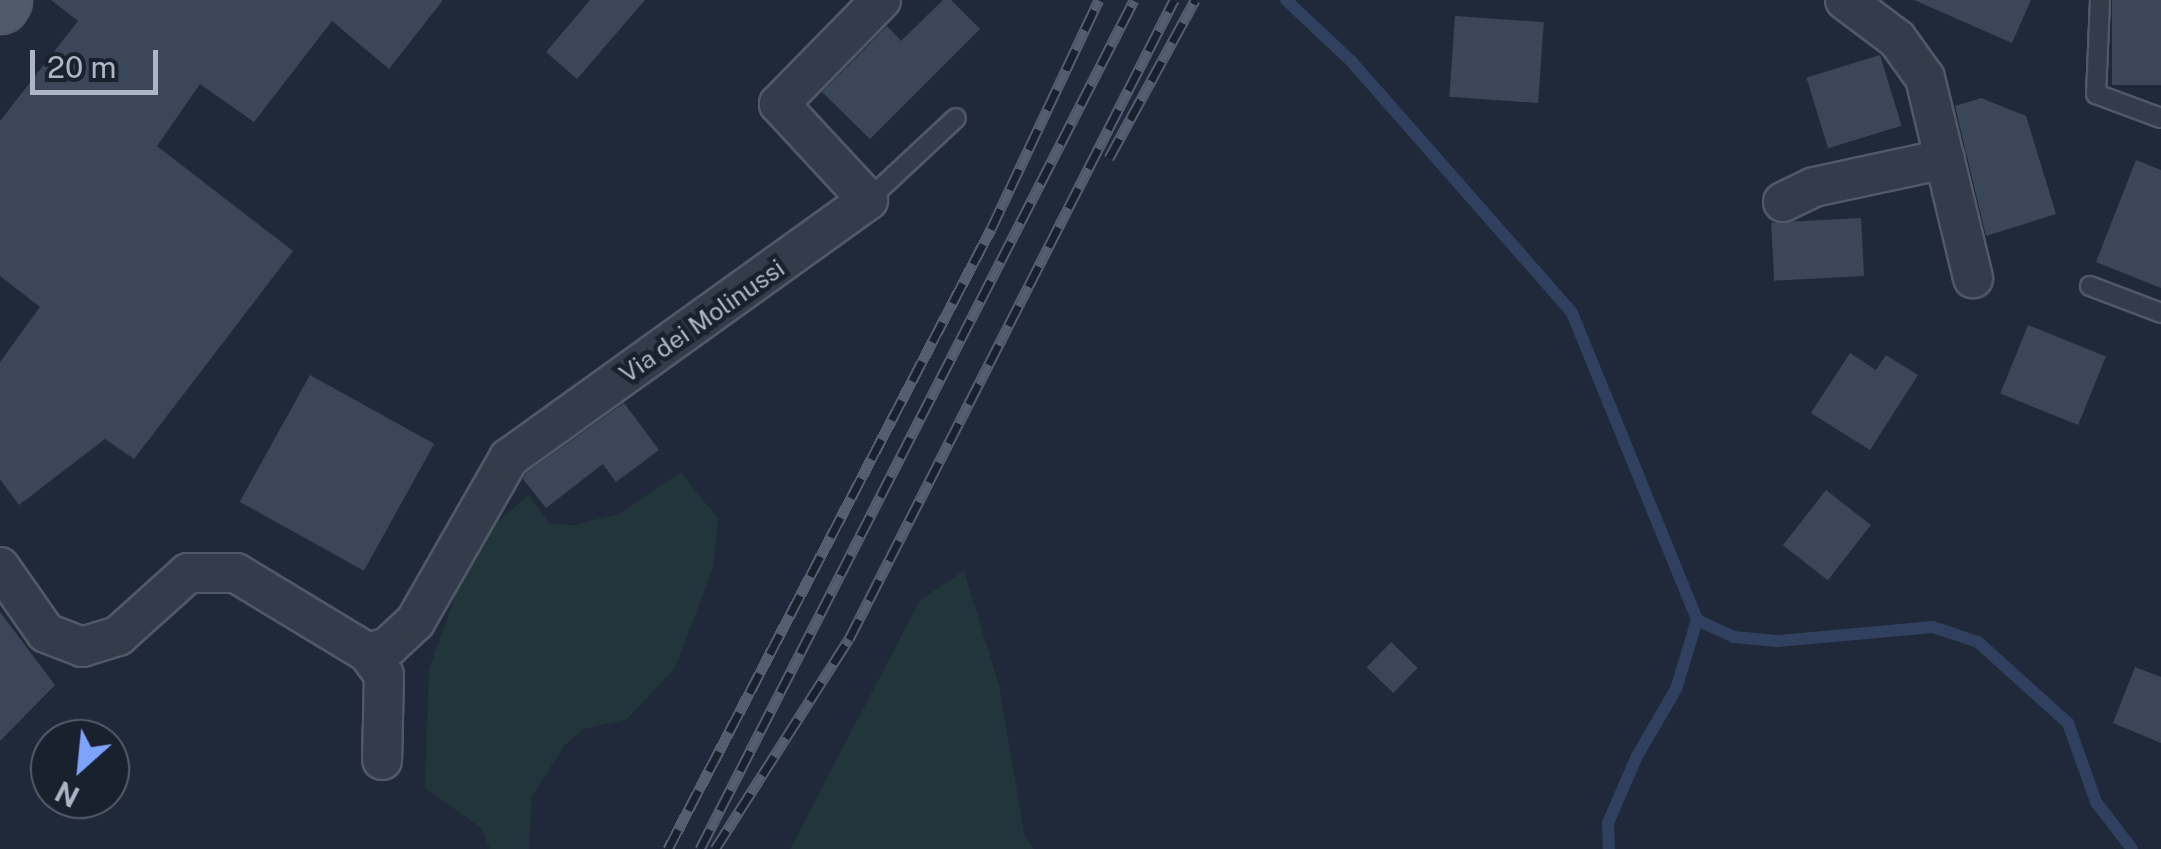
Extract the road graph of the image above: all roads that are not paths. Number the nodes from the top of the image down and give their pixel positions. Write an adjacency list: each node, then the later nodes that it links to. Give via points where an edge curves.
1 (881, 0): 7 (street, via 778,104)
2 (1845, 0): 6 (street, via 1916,58)
3 (2100, 0): 5 (lane, via 2096,94)
4 (956, 118): 7 (lane)
5 (2161, 118)
6 (1945, 159): 8 (street, via 1814,186); 9 (street)
7 (868, 200): 13 (street, Via dei Molinussi, via 509,458 414,622 388,647)
8 (1783, 202)
9 (1973, 278)
10 (2090, 286): 11 (lane)
11 (2161, 314)
12 (0, 567): 13 (street, via 33,618 63,643 82,647 118,636 188,573 220,568)
13 (368, 653): 14 (street, via 384,675)
14 (382, 760)

